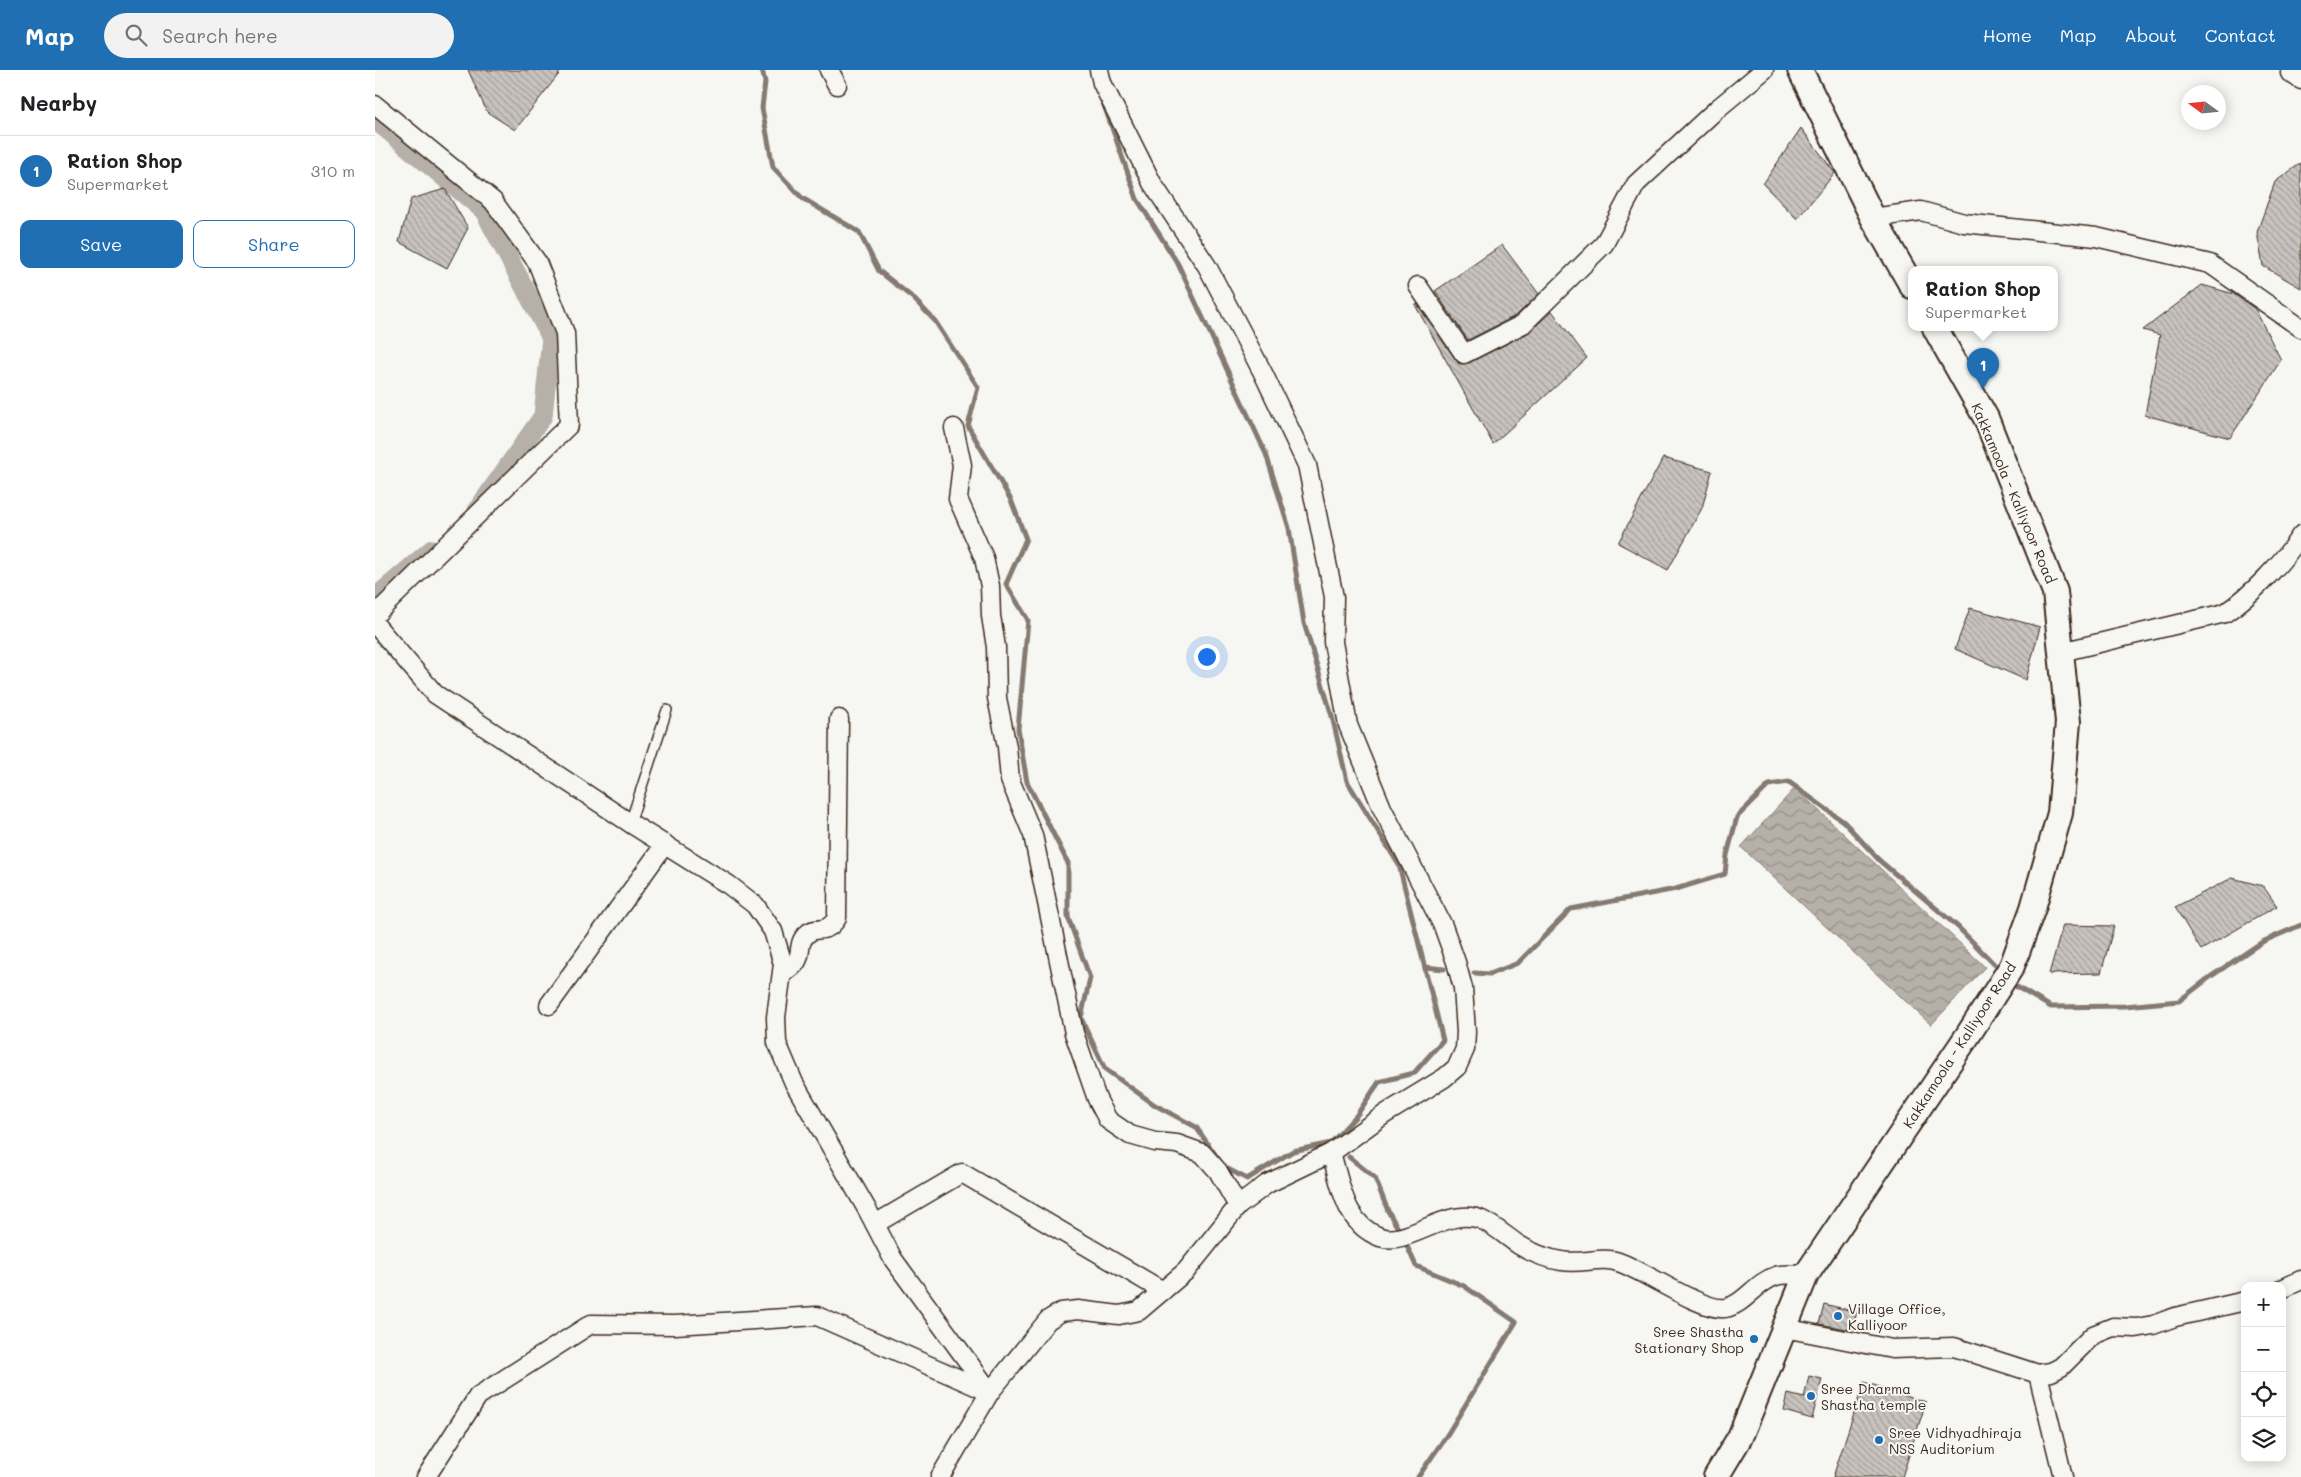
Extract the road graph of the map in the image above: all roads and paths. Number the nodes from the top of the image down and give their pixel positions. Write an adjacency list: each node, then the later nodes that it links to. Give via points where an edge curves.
1 (1099, 70): 23 (street, via 1101,83 1152,183 1207,266 1307,464 1334,597 1333,642 1348,724 1382,808 1443,926 1463,988 1465,1049 1457,1067)
2 (1764, 70): 9 (street, via 1636,184 1604,244 1523,324 1464,354)
3 (1800, 70): 7 (main road)
4 (2291, 70): 5 (street, via 2290,73)
5 (2301, 80)
6 (375, 104): 14 (street, via 493,201 537,262 565,333 569,425)
7 (1873, 218): 8 (main road); 10 (street, via 1921,211 1965,223 2096,237 2210,264)
8 (1908, 279)
9 (1418, 286)
10 (2301, 328)
11 (1937, 331): 16 (main road, Kakkamoola - Kalliyoor Road, via 1986,418 2055,592)
12 (954, 428): 24 (street, via 962,464 958,500 983,558 990,586 997,698 1010,780 1033,835 1074,1033 1097,1099 1108,1120 1130,1135 1177,1144 1202,1153 1218,1171)
13 (2301, 535): 16 (street, via 2240,603 2225,613)
14 (375, 615)
15 (375, 624): 19 (street, via 435,694)
16 (2061, 652): 26 (main road, Kakkamoola - Kalliyoor Road, via 2068,722 2060,813 2033,908 2012,966)
17 (667, 710): 19 (lane)
18 (839, 719): 21 (street, via 837,918 825,930 809,931 800,959)
19 (630, 823): 20 (street)
20 (665, 844): 21 (street, via 729,884 755,905 773,930); 22 (street)
21 (783, 973): 25 (street, via 777,1043 794,1083)
22 (549, 1005)
23 (1331, 1152): 24 (street, via 1267,1184); 26 (street, via 1348,1210 1361,1226 1381,1237 1403,1237 1439,1221 1480,1219 1521,1246 1546,1257 1563,1262 1605,1259 1621,1262 1707,1305 1724,1308 1776,1276)
24 (1238, 1206): 29 (street, via 1186,1271)
25 (875, 1224): 29 (street, via 962,1173); 33 (street, via 893,1259)
26 (1806, 1275): 31 (main road, Kakkamoola - Kalliyoor Road)
27 (2301, 1280): 28 (street)
28 (2286, 1287)
29 (1163, 1291): 33 (street, via 1139,1311 1119,1315 1078,1310 1054,1316)
30 (2241, 1302): 32 (street, via 2153,1325 2136,1328 2113,1326 2093,1335 2061,1367)
31 (1784, 1328): 32 (street, via 1893,1349 1954,1348); 36 (main road, Kakkamoola - Kalliyoor Road, via 1740,1437)
32 (2038, 1374): 37 (street)
33 (990, 1392): 34 (street, via 817,1316 675,1325 591,1324 478,1396); 35 (street)
34 (426, 1477)
35 (940, 1477)
36 (1716, 1477)
37 (2063, 1477)

